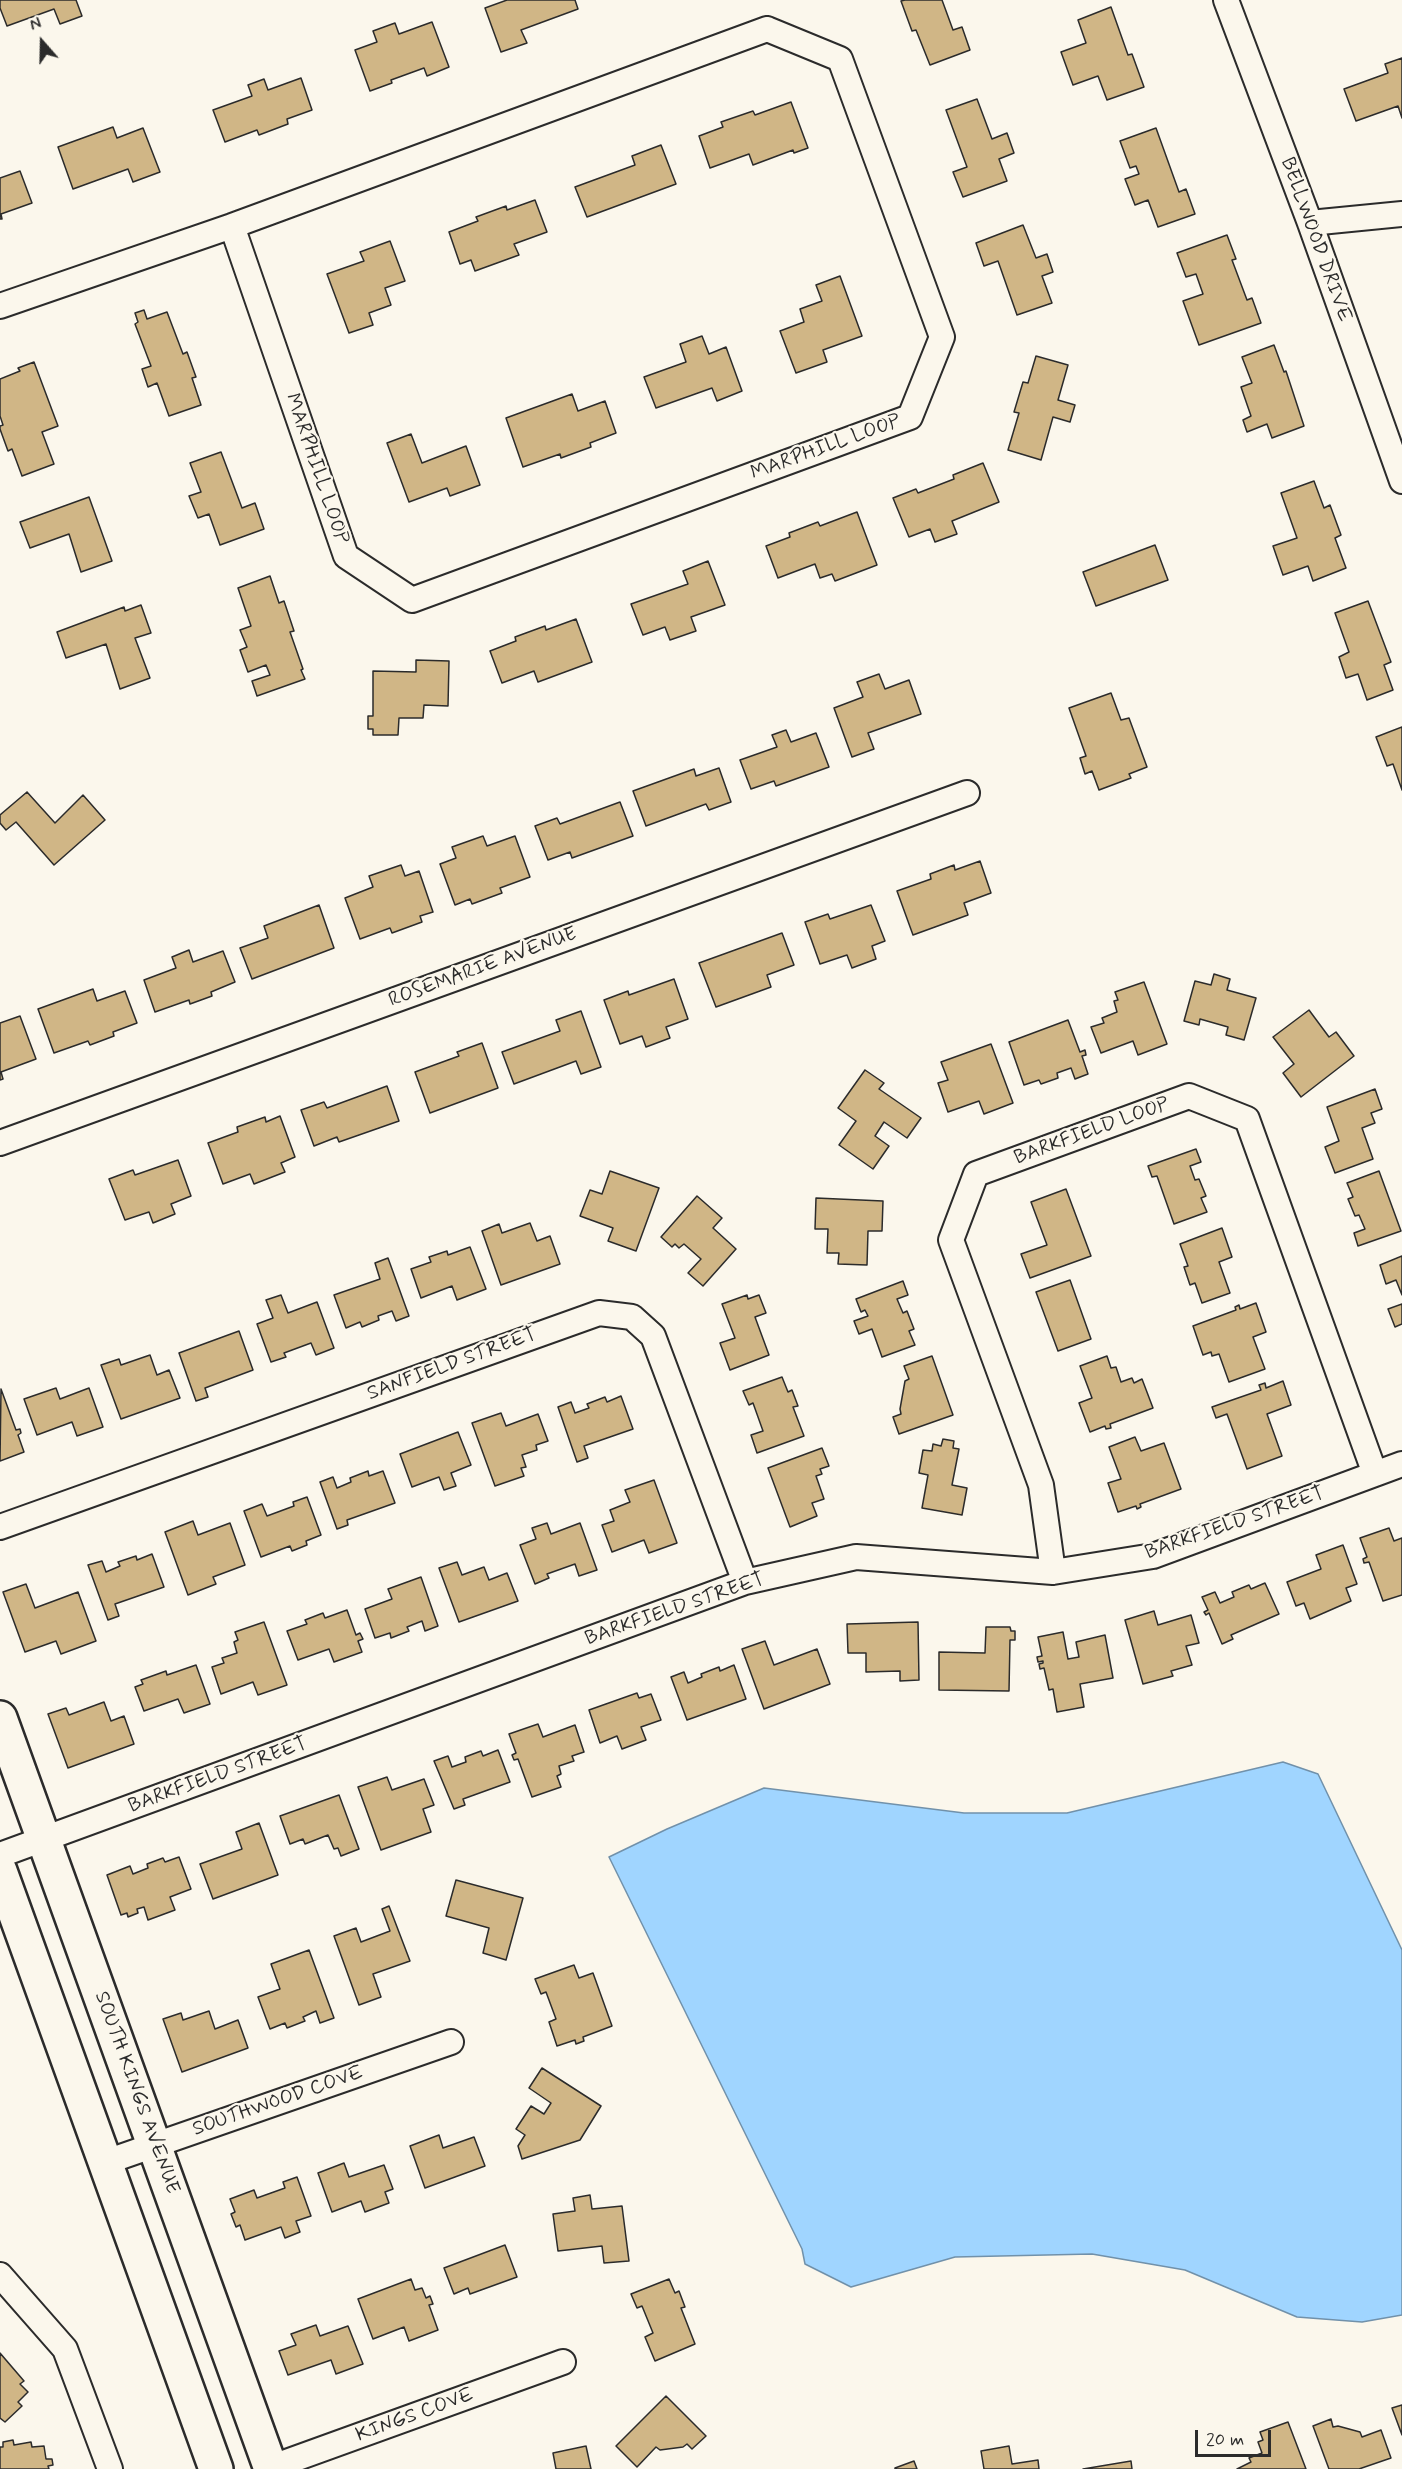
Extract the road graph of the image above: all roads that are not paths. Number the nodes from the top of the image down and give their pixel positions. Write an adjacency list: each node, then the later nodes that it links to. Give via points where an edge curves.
1 (1226, 0): 3 (street, BELLWOOD DRIVE)
2 (1402, 214): 3 (street)
3 (1310, 223): 6 (street, BELLWOOD DRIVE)
4 (232, 226): 4 (street, MARPHILL LOOP, via 767,29 840,59 942,337 910,417 412,600 346,556); 5 (street, MARPHILL LOOP)
5 (0, 306)
6 (1402, 481)
7 (967, 793): 8 (street, ROSEMARIE AVENUE)
8 (0, 1143)
9 (1402, 1464): 10 (street, BARKFIELD STREET)
10 (1375, 1474): 12 (street, BARKFIELD STREET, via 1153,1556); 12 (street, BARKFIELD LOOP, via 1247,1119 1189,1096 976,1174 951,1240 1041,1485)
11 (0, 1527): 13 (street, SANFIELD STREET, via 599,1312 632,1317 653,1336)
12 (1053, 1572): 13 (street, BARKFIELD STREET, via 856,1557)
13 (745, 1582): 15 (street, BARKFIELD STREET)
14 (0, 1718): 15 (main road, SOUTH KINGS AVENUE)
15 (44, 1839): 16 (street, BARKFIELD STREET); 19 (main road, SOUTH KINGS AVENUE)
16 (0, 1855)
17 (0, 1871): 20 (main road)
18 (451, 2042): 19 (street, SOUTHWOOD COVE)
19 (155, 2145): 20 (street, SOUTHWOOD COVE); 25 (main road, SOUTH KINGS AVENUE)
20 (106, 2162): 24 (main road)
21 (0, 2275): 23 (street, via 65,2349)
22 (563, 2362): 25 (street, KINGS COVE)
23 (110, 2469)
24 (216, 2469)
25 (269, 2469)

